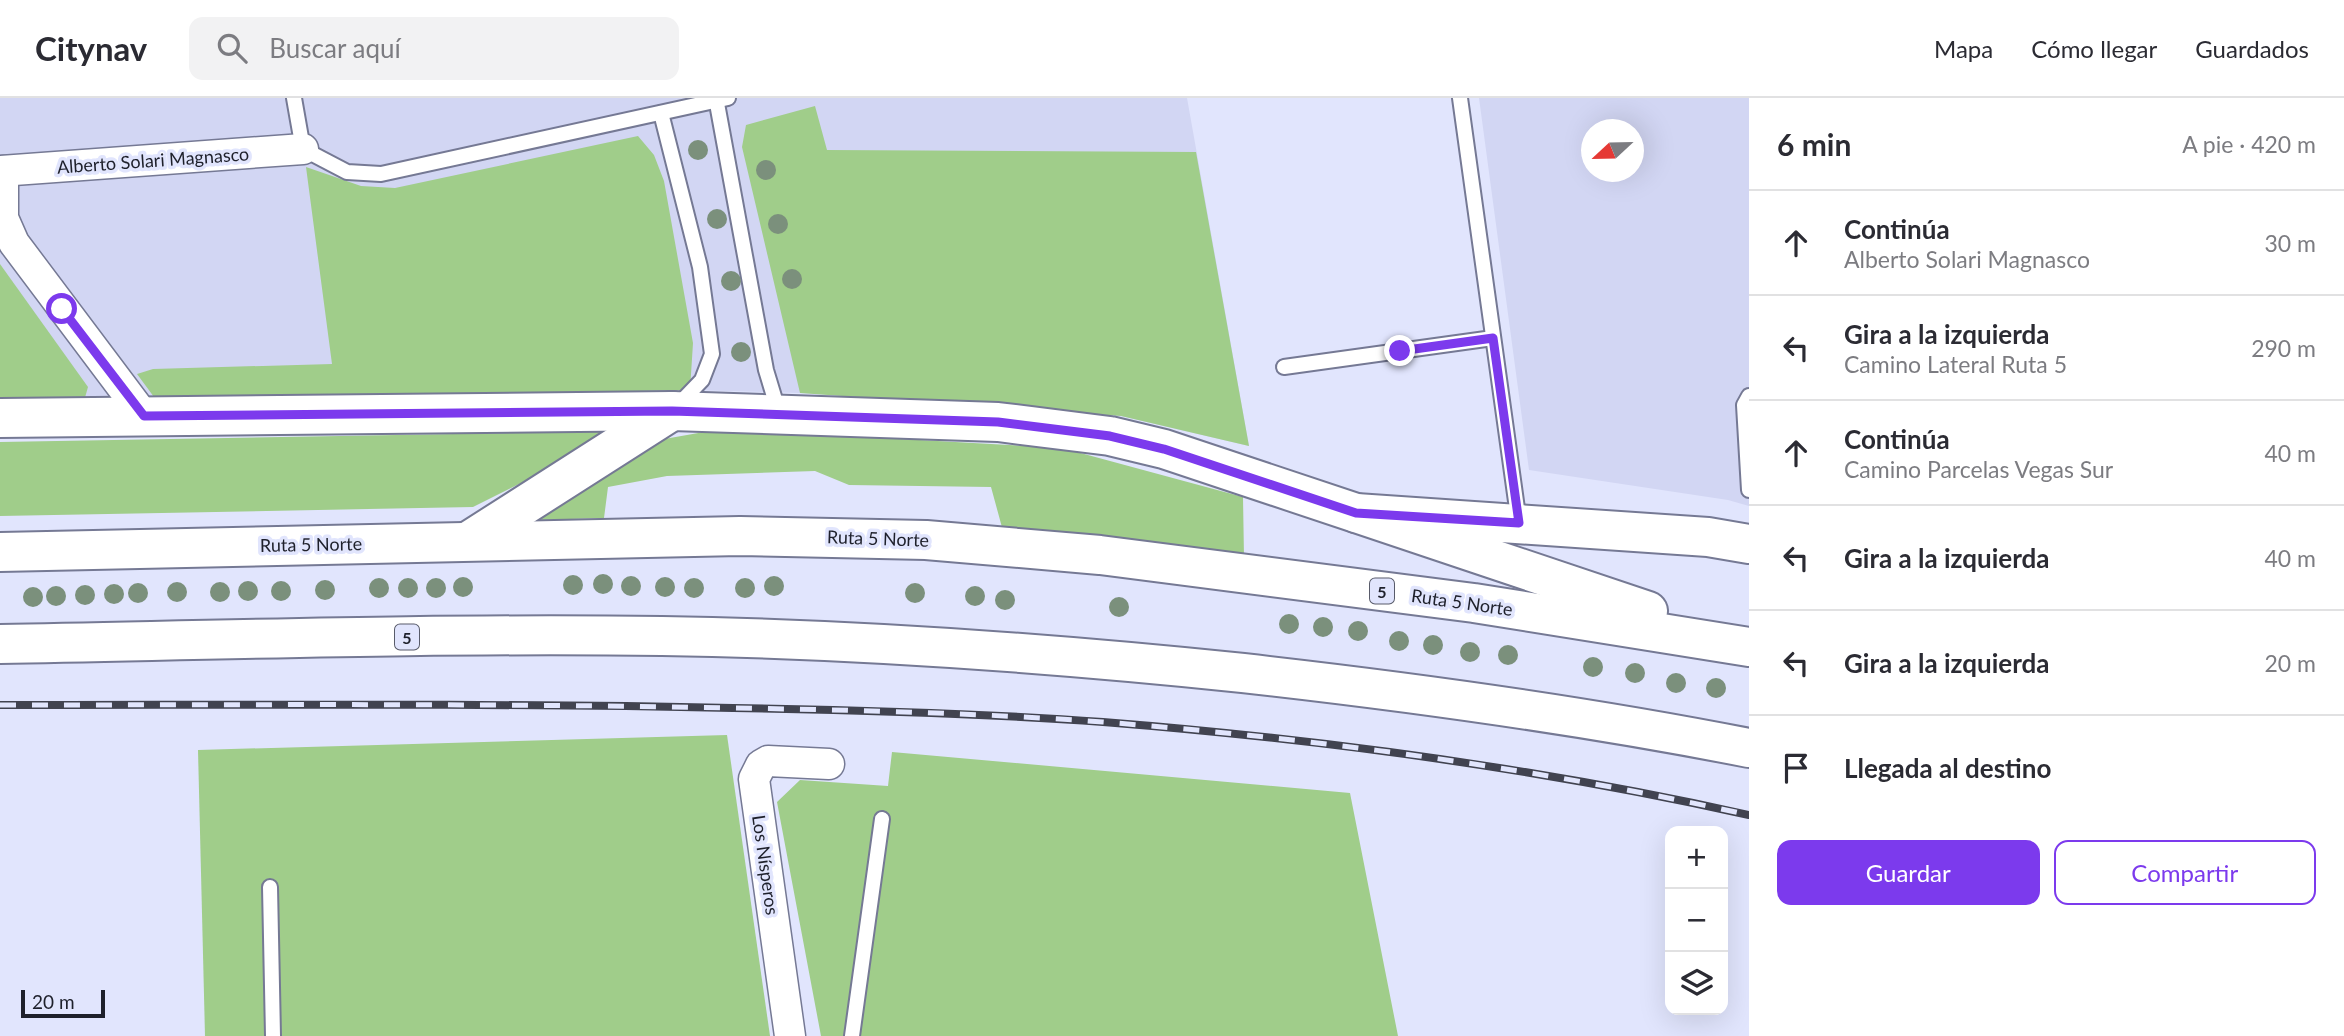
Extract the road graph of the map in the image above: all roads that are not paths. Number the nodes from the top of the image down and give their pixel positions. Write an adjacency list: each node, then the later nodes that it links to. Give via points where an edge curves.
1 (294, 98): 5 (lane)
2 (1460, 98): 7 (lane)
3 (720, 99): 4 (lane); 11 (lane, via 766,370)
4 (661, 113): 5 (lane, via 381,174 347,172); 10 (lane, via 700,267 712,354 702,380)
5 (303, 149): 6 (street, Alberto Solari Magnasco)
6 (1, 171): 12 (street, Alberto Solari Magnasco, via 3,218 14,243)
7 (1493, 338): 8 (lane); 16 (lane)
8 (1284, 367)
9 (1749, 396): 14 (lane, via 1744,405)
10 (672, 411): 11 (main road); 12 (main road); 17 (main road)
11 (780, 415): 15 (main road, via 998,422 1110,436 1164,449)
12 (144, 416): 13 (main road)
13 (0, 418)
14 (1749, 489)
15 (1356, 513): 16 (main road); 21 (main road)
16 (1519, 523): 18 (main road)
17 (470, 540): 19 (main road, Ruta 5 Norte / 5); 21 (main road, Ruta 5 Norte / 5, via 833,536 1013,546 1474,603)
18 (1749, 544)
19 (0, 552)
20 (0, 644): 22 (main road, 5, via 578,636 987,649 1406,692 1581,717)
21 (1749, 646)
22 (1749, 748)
23 (829, 764): 27 (street, Los Nísperos, via 768,761 754,779)
24 (882, 819): 28 (lane)
25 (270, 887): 26 (lane)
26 (273, 1036)
27 (790, 1036)
28 (852, 1036)

